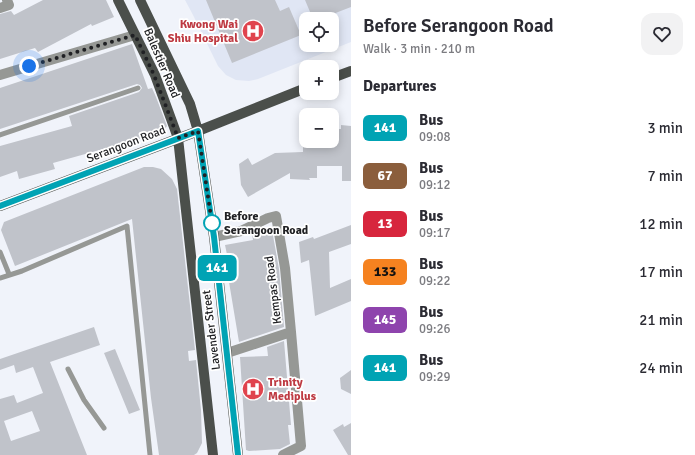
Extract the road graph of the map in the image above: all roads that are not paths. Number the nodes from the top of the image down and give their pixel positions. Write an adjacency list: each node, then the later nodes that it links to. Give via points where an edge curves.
1 (7, 0): 4 (street, via 9,5)
2 (118, 0): 5 (main road, Balestier Road)
3 (140, 0): 11 (main road, Balestier Road, via 188,98)
4 (0, 8)
5 (135, 35): 7 (street); 13 (main road, Balestier Road, via 154,75)
6 (351, 71): 8 (main road)
7 (0, 75)
8 (339, 75)
9 (138, 88): 12 (lane)
10 (299, 91): 11 (main road, Serangoon Road)
11 (198, 131): 13 (main road, Serangoon Road); 15 (main road, Lavender Street)
12 (0, 135)
13 (178, 138): 14 (main road, Serangoon Road); 24 (main road, Lavender Street)
14 (0, 206)
15 (214, 237): 19 (street, Kempas Road, via 241,231 276,216); 20 (main road, Lavender Street)
16 (0, 252): 17 (lane)
17 (9, 274): 18 (lane); 23 (lane, via 22,271 127,226)
18 (0, 277)
19 (292, 332): 20 (street, Kempas Road); 26 (street, Kempas Road, via 301,446)
20 (227, 353): 25 (main road, Lavender Street)
21 (68, 369): 22 (lane, via 84,400)
22 (104, 428)
23 (150, 455)
24 (212, 455)
25 (238, 455)
26 (283, 455)

